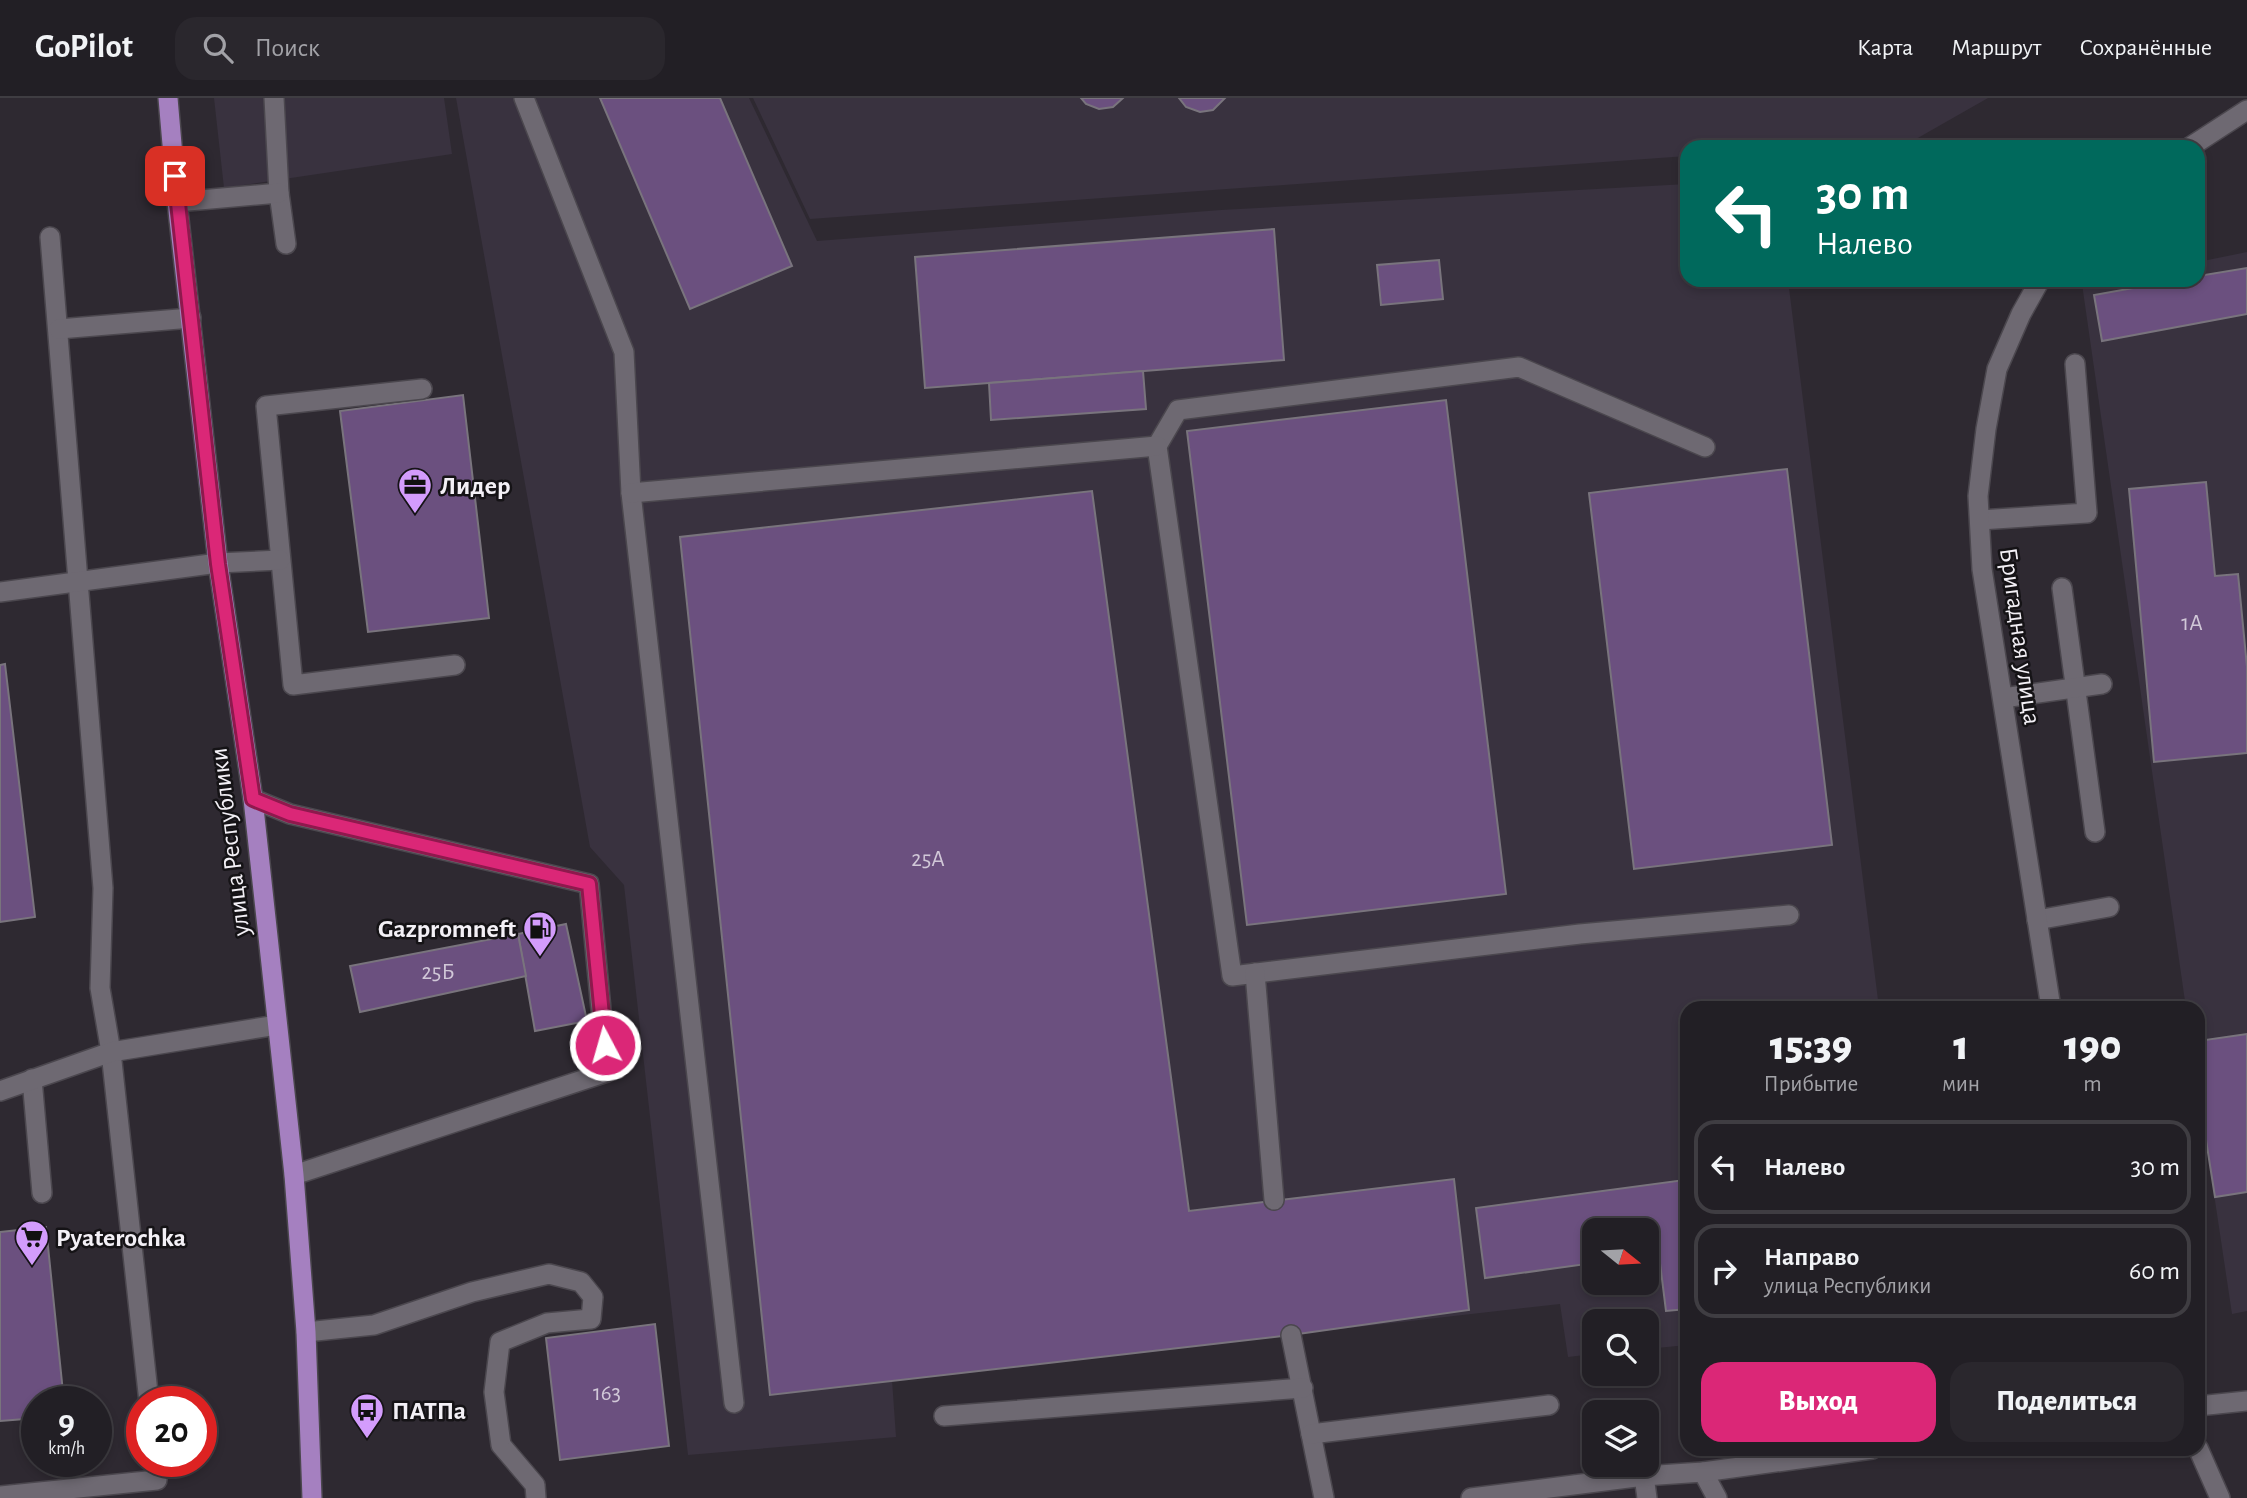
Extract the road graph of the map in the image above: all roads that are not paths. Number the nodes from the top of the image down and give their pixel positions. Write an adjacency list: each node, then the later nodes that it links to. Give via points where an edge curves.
1 (168, 98): 7 (main road, улица Республики)
2 (274, 98): 6 (main road)
3 (524, 98): 17 (main road, via 624,352)
4 (2247, 110): 5 (main road)
5 (2201, 140)
6 (279, 193): 7 (main road); 9 (main road)
7 (177, 202): 11 (main road, улица Республики)
8 (50, 237): 12 (main road)
9 (286, 244)
10 (2036, 287): 18 (main road, Бригадная улица, via 1997,369 1978,496)
11 (191, 318): 12 (main road); 20 (main road, улица Республики)
12 (59, 328): 21 (main road)
13 (2075, 364): 18 (main road, via 2087,513)
14 (422, 389): 19 (main road, via 266,406)
15 (1157, 446): 16 (main road, via 1178,410 1519,367); 17 (main road); 33 (main road, via 1232,976)
16 (1705, 447)
17 (631, 493): 47 (main road)
18 (1980, 520): 27 (main road, Бригадная улица, via 1982,569)
19 (280, 560): 20 (main road); 24 (main road, via 293,685)
20 (218, 564): 21 (main road); 28 (main road, улица Республики)
21 (79, 582): 23 (main road); 36 (main road, via 103,888 100,988)
22 (2062, 588): 26 (main road)
23 (0, 592)
24 (455, 665)
25 (2102, 684): 26 (main road)
26 (2076, 688): 27 (main road); 29 (main road)
27 (2003, 698): 32 (main road, Бригадная улица)
28 (253, 799): 35 (main road, улица Республики); 39 (main road, via 290,814 589,884 607,1072)
29 (2095, 832)
30 (2109, 907): 32 (main road)
31 (1788, 915): 33 (main road, via 1580,934)
32 (2038, 920): 34 (main road, Бригадная улица)
33 (1255, 973): 41 (main road)
34 (2050, 1001)
35 (277, 1025): 36 (main road); 39 (main road, улица Республики)
36 (111, 1052): 37 (main road); 44 (main road)
37 (32, 1079): 38 (main road); 40 (main road)
38 (0, 1091)
39 (294, 1175): 42 (main road, улица Республики)
40 (41, 1193)
41 (1275, 1200)
42 (306, 1332): 62 (main road, улица Республики); 63 (main road, via 374,1325 472,1292 549,1274 581,1282 593,1297 591,1319 547,1323 500,1342 494,1392 501,1445 535,1485)
43 (1291, 1335): 45 (main road)
44 (147, 1386)
45 (1303, 1388): 50 (main road); 51 (main road)
46 (2247, 1401): 49 (main road)
47 (734, 1403)
48 (1549, 1405): 51 (main road)
49 (2205, 1405)
50 (944, 1416)
51 (1311, 1434): 64 (main road)
52 (1821, 1456): 54 (main road)
53 (2202, 1456): 68 (main road)
54 (1703, 1472): 55 (main road); 67 (main road)
55 (1659, 1475)
56 (158, 1477): 59 (main road)
57 (1636, 1477): 65 (main road)
58 (1644, 1477): 66 (main road)
59 (86, 1487): 60 (main road); 61 (main road)
60 (0, 1496)
61 (104, 1498)
62 (312, 1498)
63 (536, 1498)
64 (1324, 1498)
65 (1471, 1498)
66 (1647, 1498)
67 (1717, 1498)
68 (2220, 1498)

